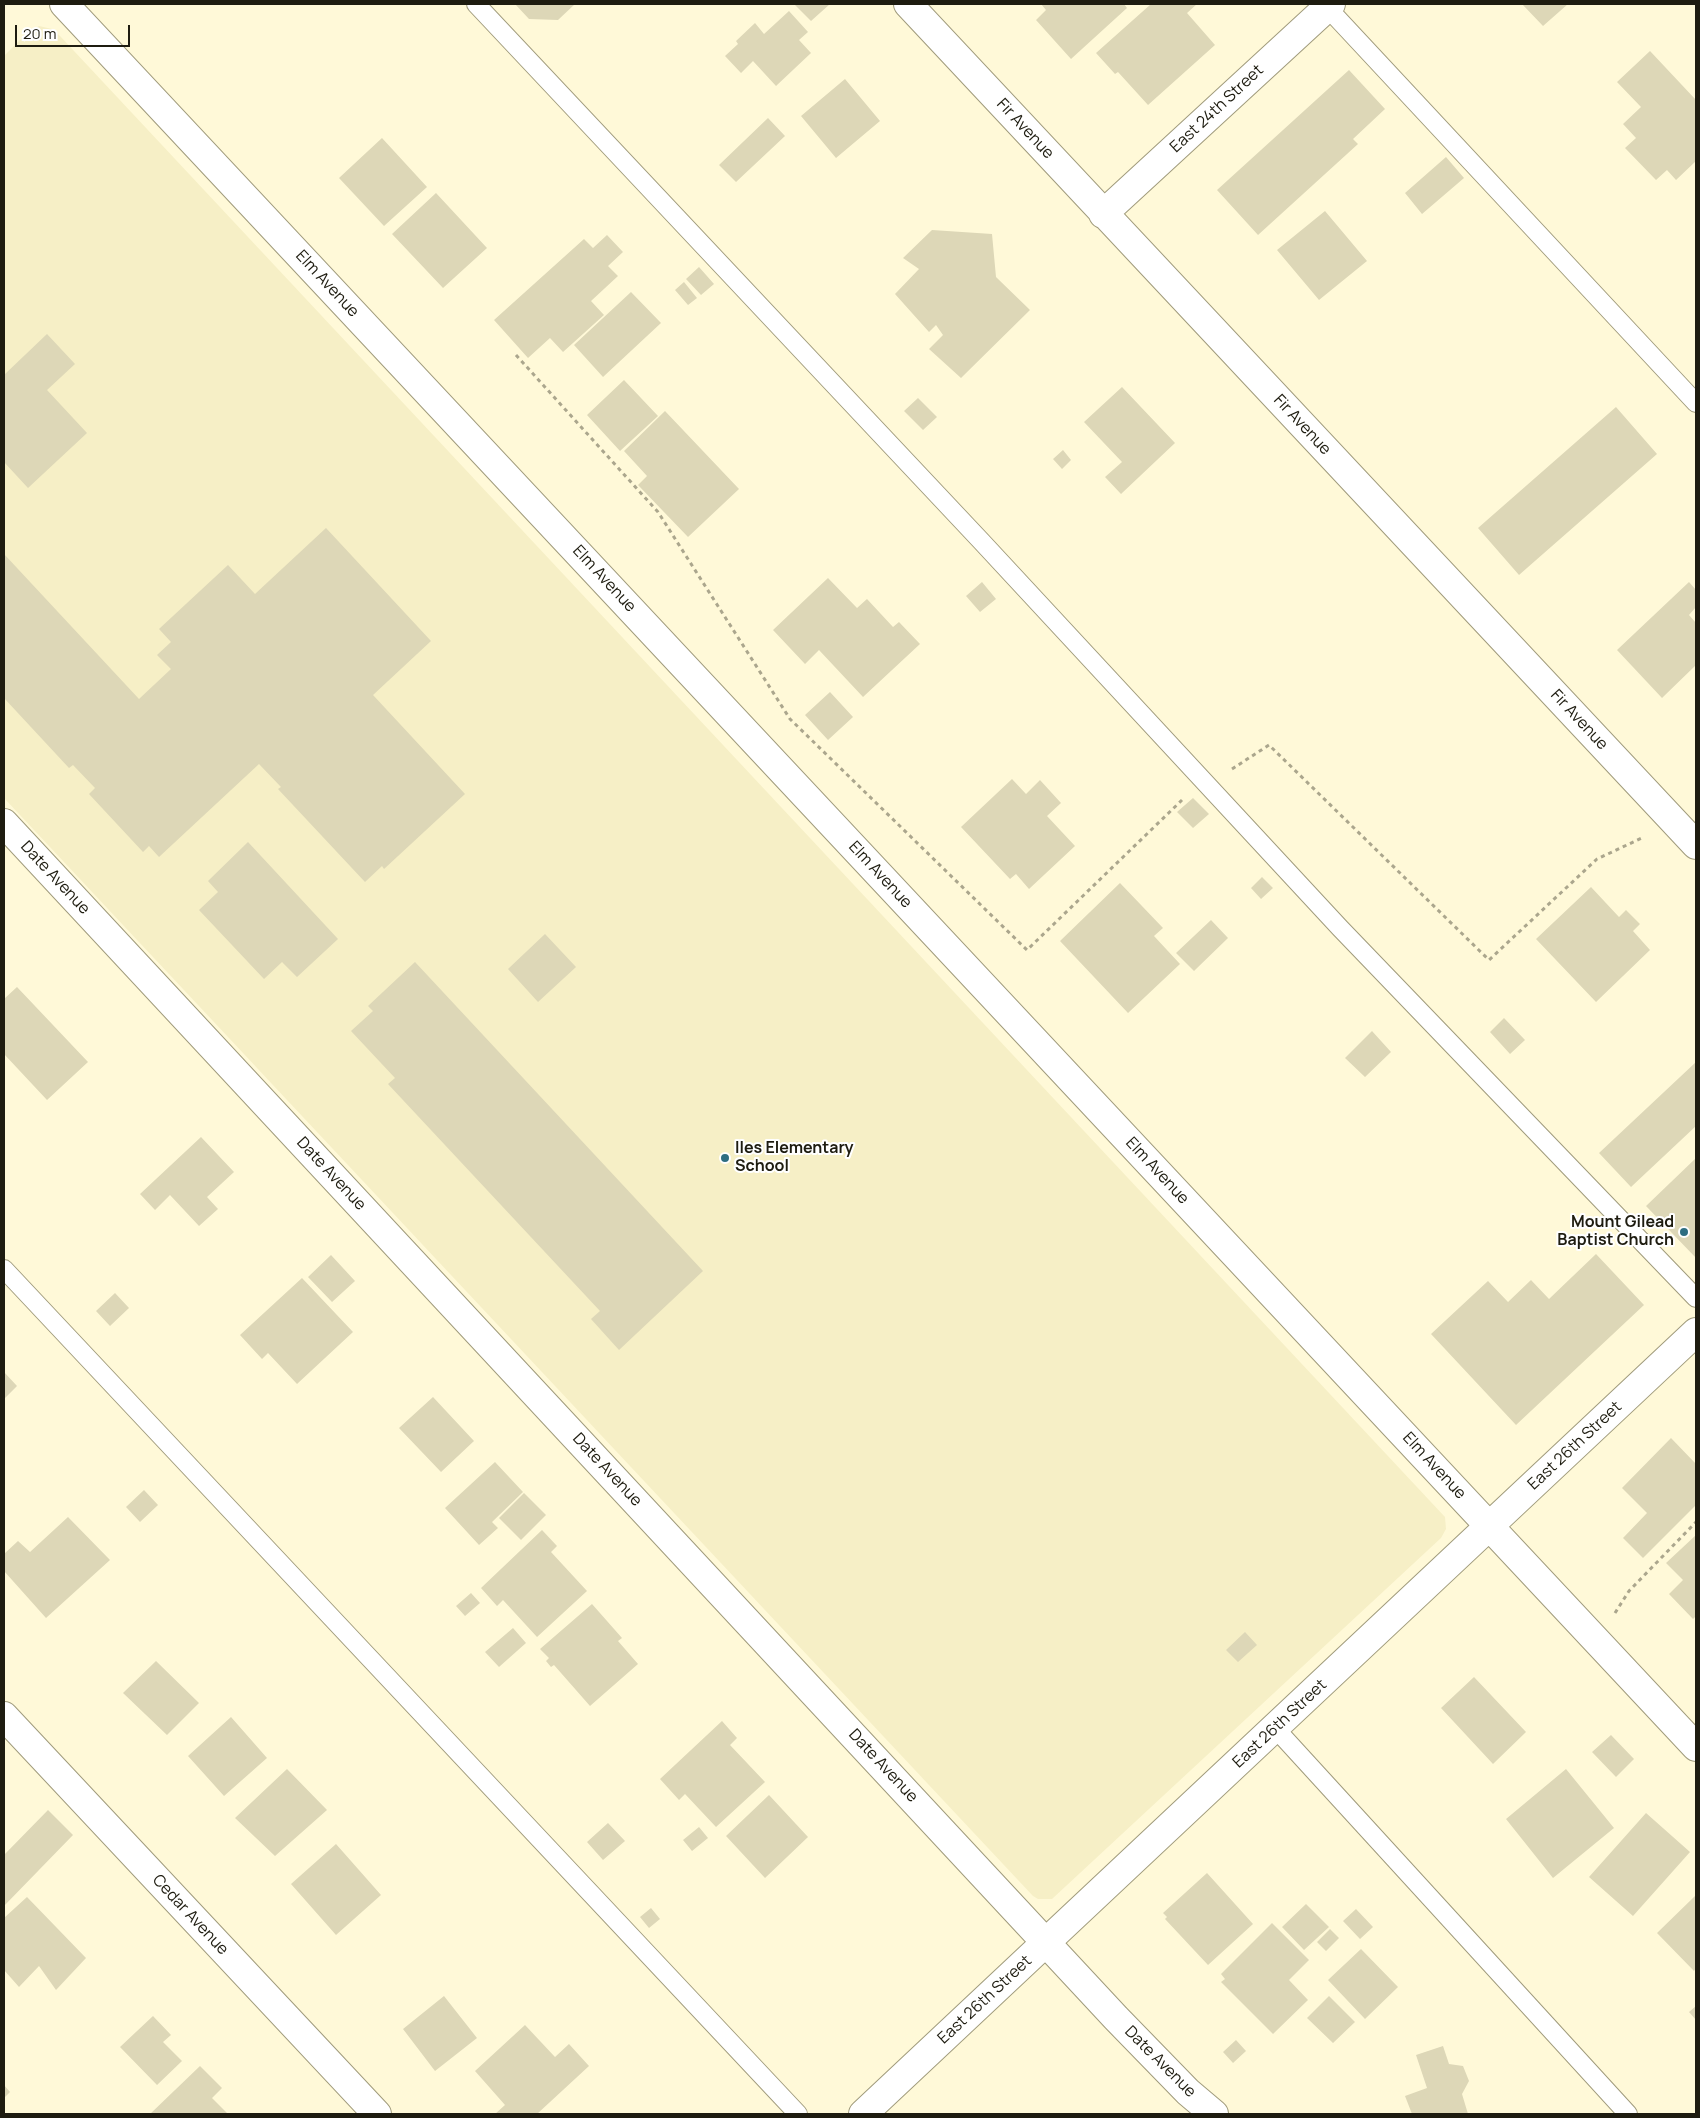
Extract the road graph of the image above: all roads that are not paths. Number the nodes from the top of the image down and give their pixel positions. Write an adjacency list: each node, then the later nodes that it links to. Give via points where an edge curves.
1 (64, 4): 12 (street, Elm Avenue)
2 (476, 4): 10 (lane, via 1340,928)
3 (908, 4): 5 (street, Fir Avenue)
4 (1327, 5): 5 (street, East 24th Street); 6 (lane)
5 (1103, 214): 8 (street, Fir Avenue)
6 (1696, 403)
7 (4, 823): 16 (street, Date Avenue)
8 (1696, 845)
9 (4, 1269): 18 (lane)
10 (1696, 1298)
11 (1696, 1332): 12 (street, East 26th Street)
12 (1491, 1526): 14 (street, East 26th Street); 15 (street, Elm Avenue)
13 (4, 1716): 17 (street, Cedar Avenue)
14 (1276, 1728): 16 (street, East 26th Street); 21 (lane)
15 (1696, 1747)
16 (1047, 1942): 19 (street, East 26th Street); 20 (street, Date Avenue, via 1188,2092)
17 (377, 2114)
18 (798, 2114)
19 (863, 2114)
20 (1214, 2114)
21 (1628, 2114)

